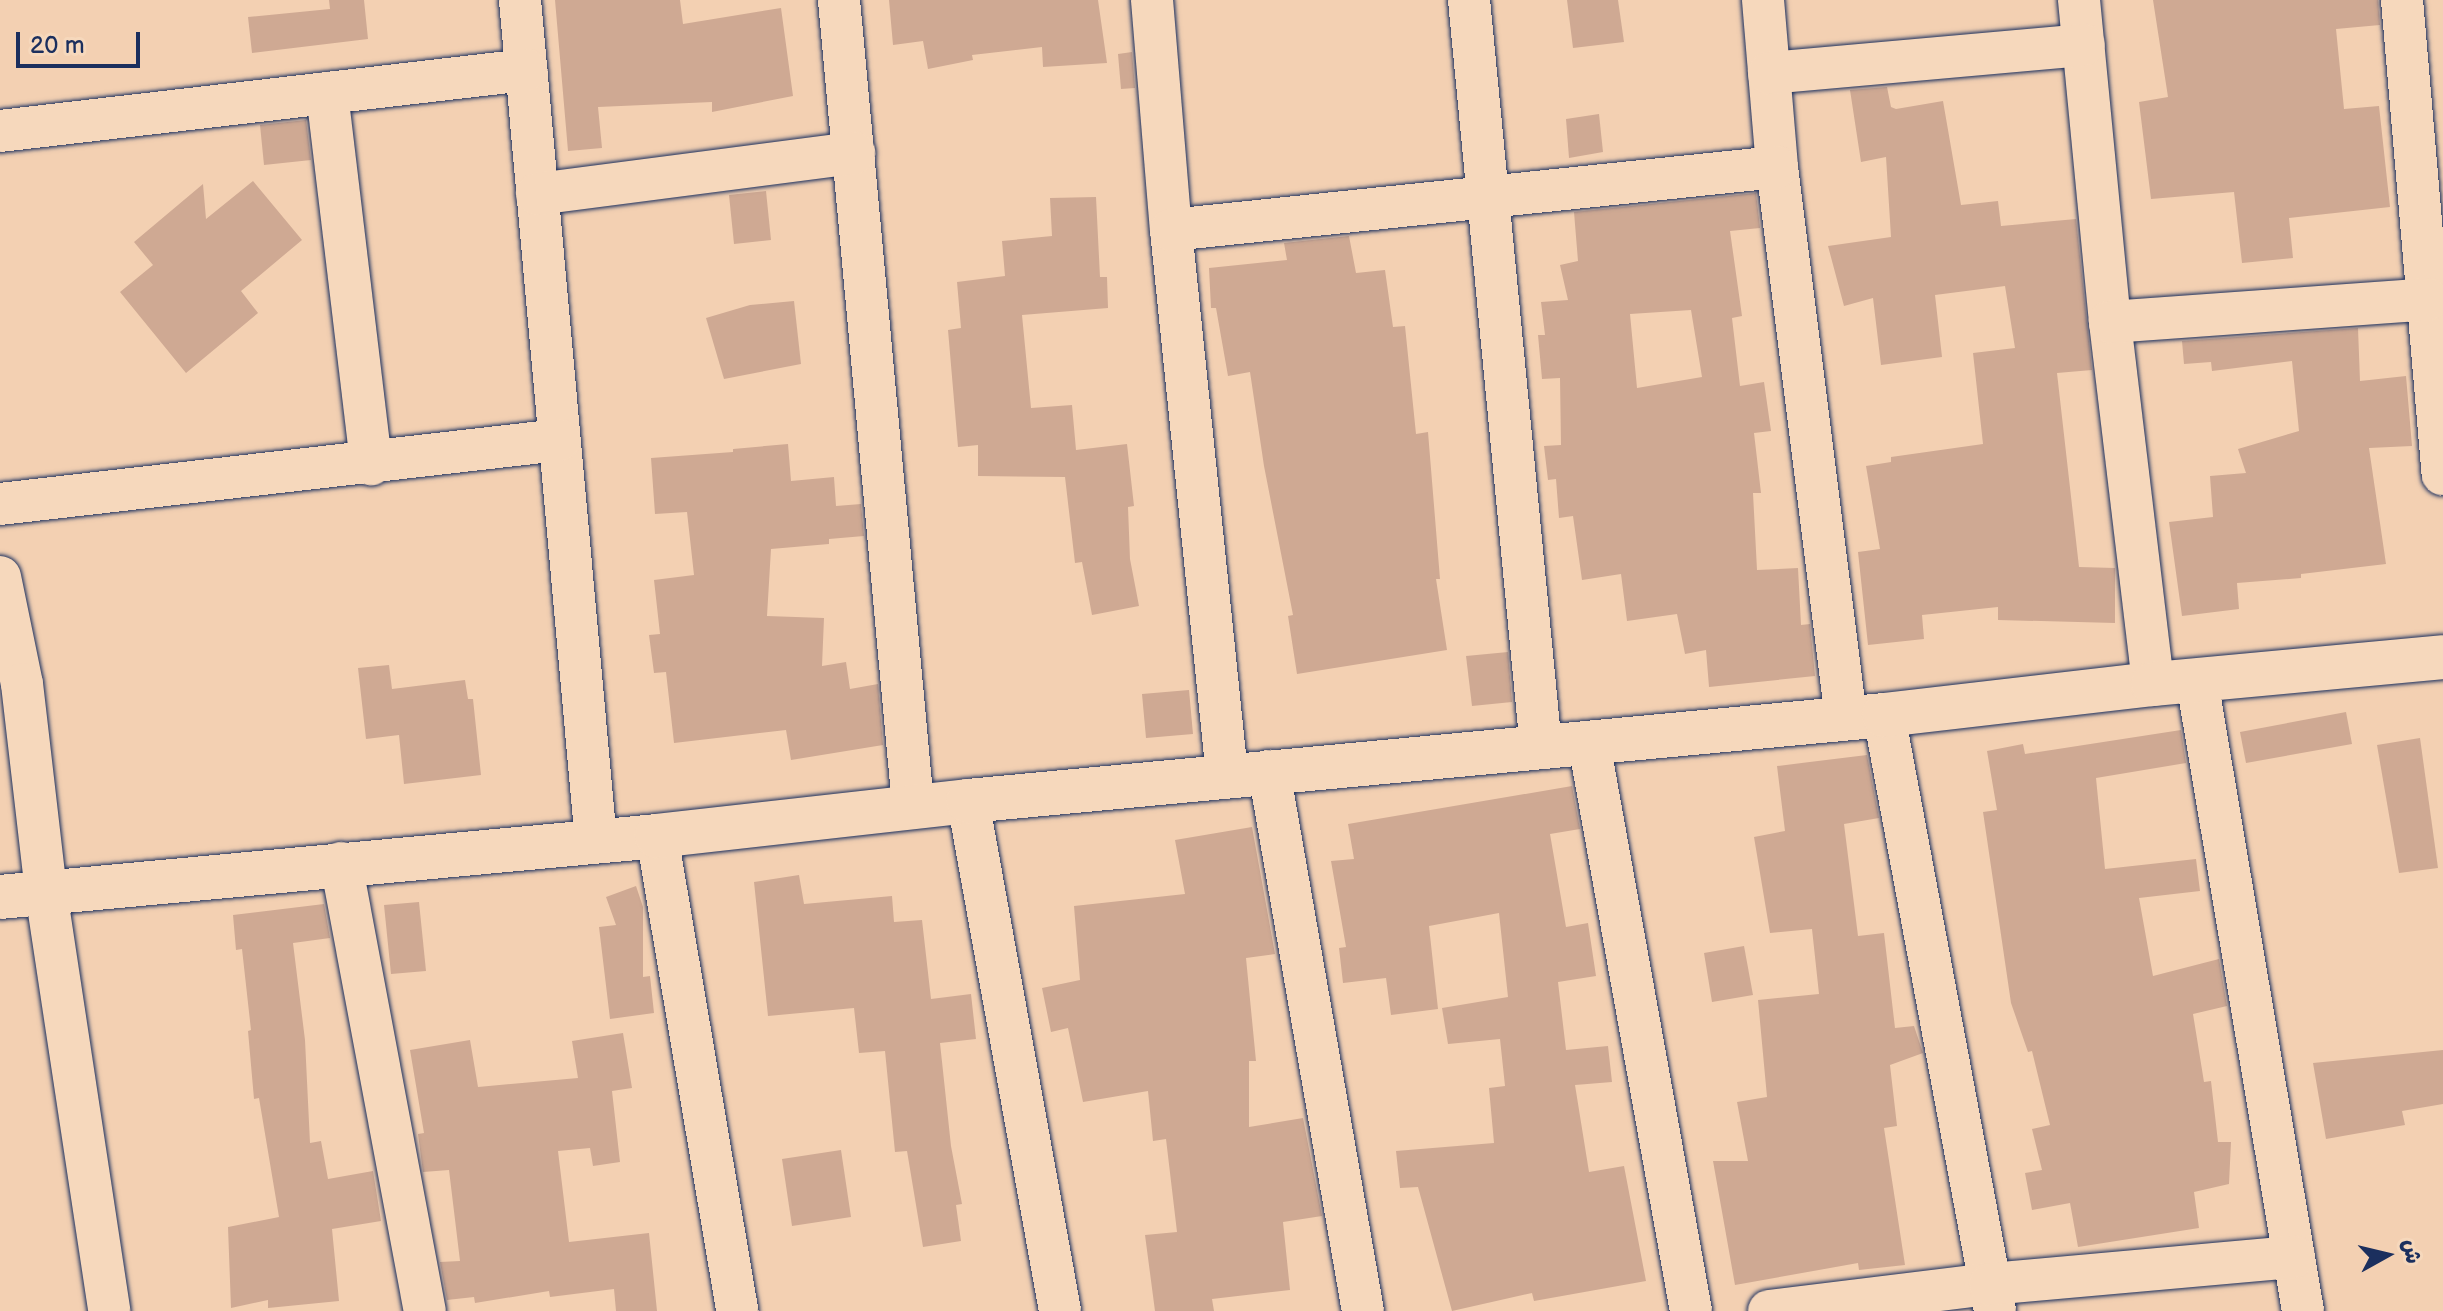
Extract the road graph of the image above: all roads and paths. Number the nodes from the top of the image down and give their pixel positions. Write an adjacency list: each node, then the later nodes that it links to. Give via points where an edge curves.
1 (520, 0): 9 (street)
2 (839, 0): 13 (street)
3 (1152, 0): 17 (street)
4 (1469, 0): 16 (street)
5 (1763, 0): 10 (street)
6 (2079, 0): 8 (street)
7 (2402, 0): 18 (street)
8 (2084, 45): 10 (street); 19 (street)
9 (526, 70): 11 (street); 15 (street)
10 (1769, 73): 14 (street)
11 (327, 93): 12 (street); 21 (street)
12 (0, 131)
13 (854, 153): 15 (street); 33 (street)
14 (1777, 167): 16 (street); 28 (street)
15 (537, 194): 20 (street)
16 (1486, 197): 17 (street); 30 (street)
17 (1171, 230): 31 (street)
18 (2428, 299): 19 (street); 22 (street)
19 (2110, 322): 27 (street)
20 (559, 440): 21 (street); 35 (street)
21 (371, 464): 23 (street)
22 (2443, 474)
23 (0, 504)
24 (0, 577): 37 (street, via 22,684)
25 (2443, 657): 26 (street)
26 (2197, 681): 27 (street); 39 (street)
27 (2153, 684): 28 (street)
28 (1865, 717): 29 (street); 40 (street)
29 (1589, 743): 30 (street); 46 (street)
30 (1541, 748): 31 (street)
31 (1248, 773): 32 (street); 45 (street)
32 (968, 801): 33 (street); 44 (street)
33 (913, 806): 34 (street)
34 (657, 836): 35 (street); 43 (street)
35 (596, 841): 36 (street)
36 (341, 863): 37 (street); 42 (street)
37 (46, 892): 38 (street); 41 (street)
38 (0, 897)
39 (2294, 1257): 40 (street); 48 (street)
40 (1992, 1298): 47 (street)
41 (109, 1311)
42 (425, 1311)
43 (737, 1311)
44 (1060, 1311)
45 (1363, 1311)
46 (1691, 1311)
47 (1769, 1311)
48 (2303, 1311)

